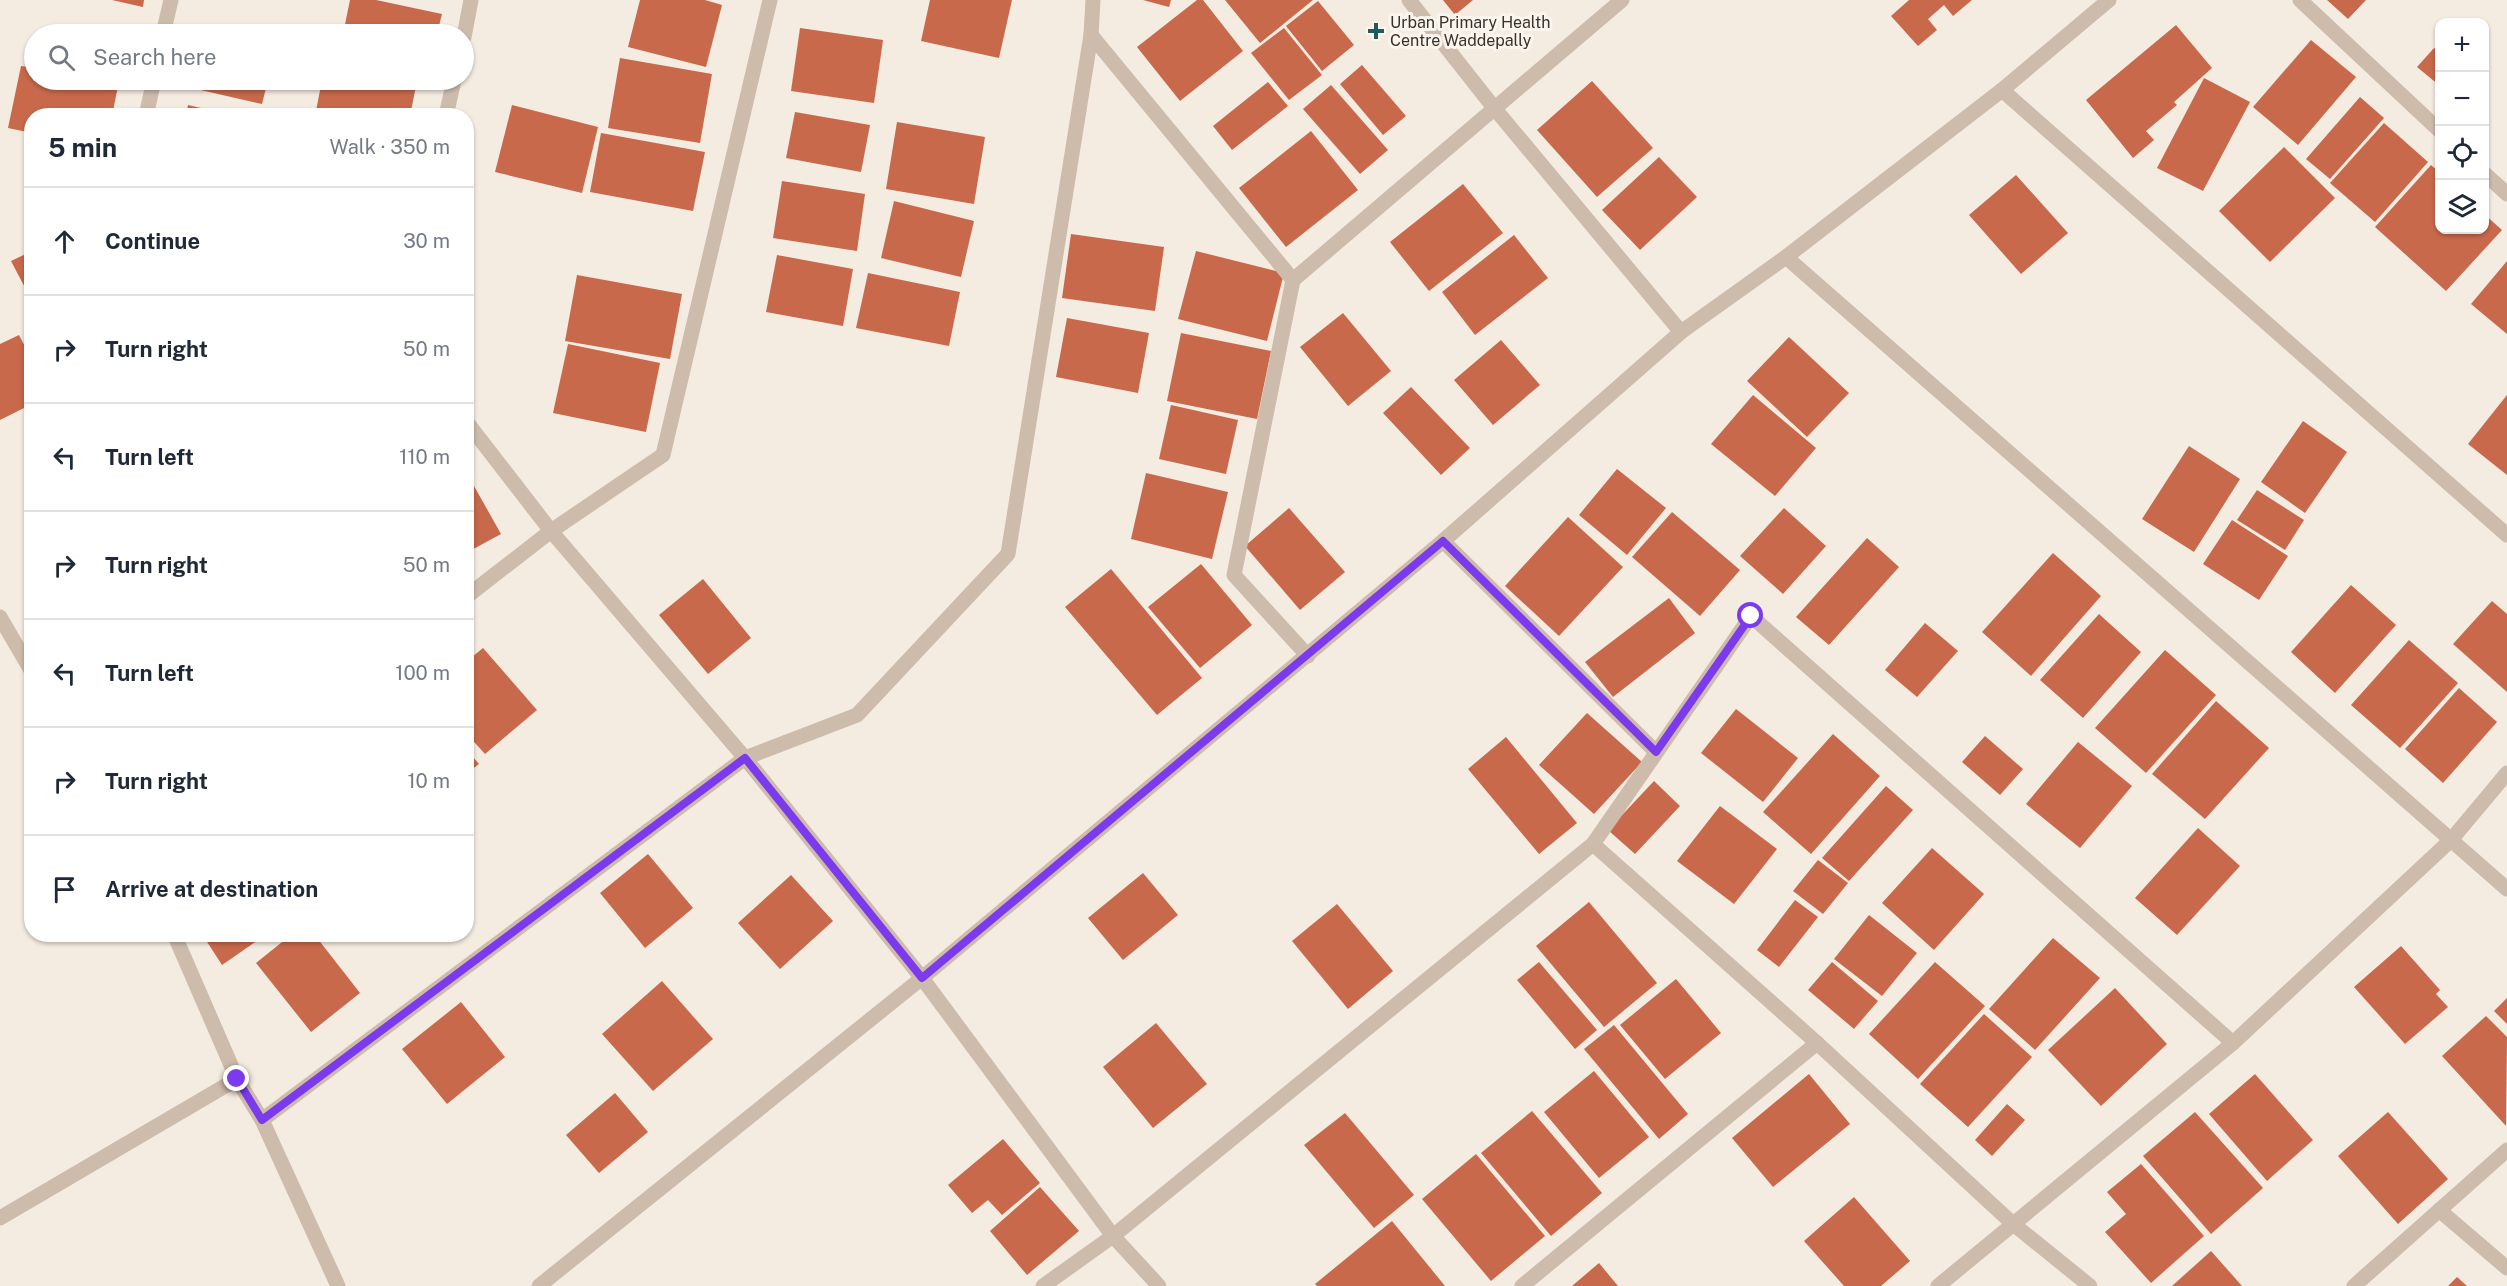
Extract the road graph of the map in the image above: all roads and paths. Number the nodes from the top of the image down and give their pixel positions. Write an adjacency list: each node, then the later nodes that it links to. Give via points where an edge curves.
1 (171, 0): 9 (street)
2 (471, 0): 10 (street)
3 (770, 0): 25 (street, via 663,455)
4 (1093, 0): 11 (street)
5 (1409, 0): 17 (street)
6 (1622, 0): 17 (street)
7 (2109, 0): 14 (street)
8 (2300, 0): 18 (street)
9 (165, 24)
10 (466, 24)
11 (1091, 36): 22 (street); 33 (street, via 1008,554 857,715)
12 (152, 90): 15 (street)
13 (452, 90): 16 (street)
14 (2002, 90): 21 (street); 26 (street)
15 (148, 108)
16 (448, 108)
17 (1494, 109): 22 (street); 23 (street)
18 (2435, 126)
19 (2489, 177): 20 (street)
20 (2507, 194)
21 (1786, 257): 23 (street); 35 (street)
22 (1293, 280): 30 (street, via 1234,575)
23 (1681, 332): 27 (street)
24 (474, 431): 25 (street)
25 (551, 531): 28 (street); 33 (street)
26 (2507, 535)
27 (1443, 541): 30 (street); 32 (street)
28 (474, 591)
29 (0, 617): 31 (street)
30 (1308, 656): 39 (street)
31 (24, 658)
32 (1656, 752): 36 (street); 41 (street, via 1751,616)
33 (745, 758): 39 (street); 43 (street)
34 (2507, 773): 35 (street)
35 (2451, 840): 37 (street); 41 (street)
36 (1593, 844): 40 (street); 48 (street)
37 (2507, 889)
38 (177, 942): 42 (street)
39 (922, 978): 48 (street); 51 (street)
40 (1817, 1043): 47 (street); 54 (street)
41 (2233, 1043): 47 (street)
42 (237, 1079): 43 (street); 46 (street)
43 (262, 1120): 50 (street)
44 (2507, 1150): 45 (street)
45 (2439, 1210): 49 (street); 57 (street)
46 (0, 1218)
47 (2012, 1224): 55 (street); 56 (street)
48 (1113, 1236): 52 (street); 53 (street)
49 (2507, 1268)
50 (338, 1286)
51 (539, 1286)
52 (1043, 1286)
53 (1159, 1286)
54 (1522, 1286)
55 (1938, 1286)
56 (2090, 1286)
57 (2354, 1286)

